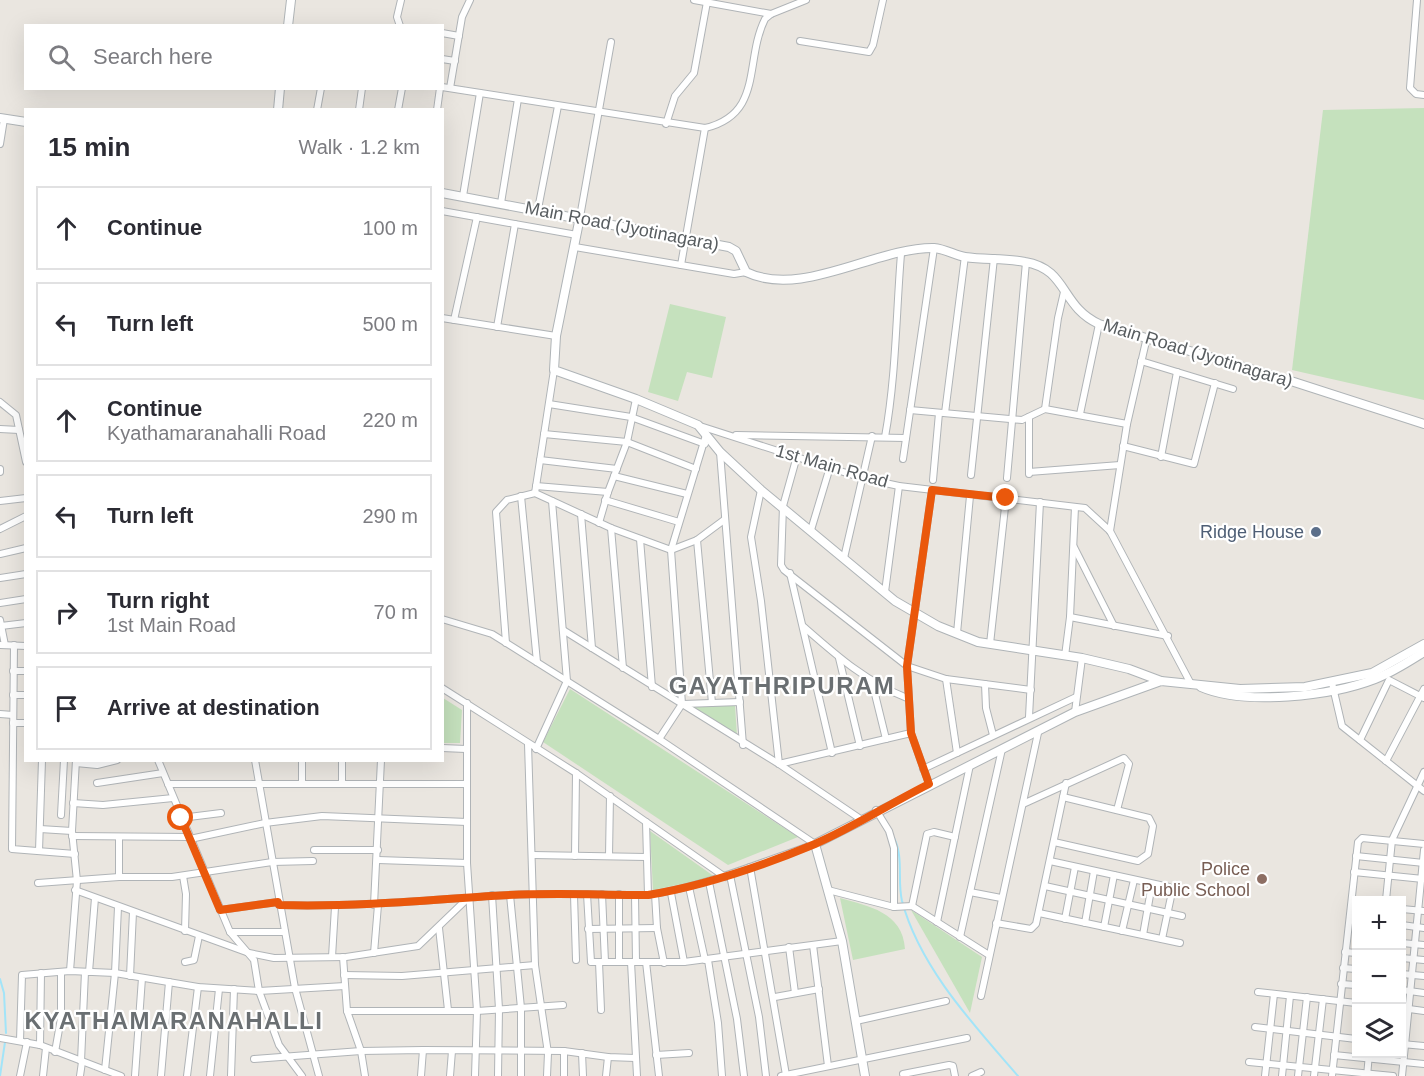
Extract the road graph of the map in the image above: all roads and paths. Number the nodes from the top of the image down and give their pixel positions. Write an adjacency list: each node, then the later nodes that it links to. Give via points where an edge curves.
1 (291, 0): 10 (street)
2 (400, 0): 11 (street)
3 (470, 0): 13 (street)
4 (694, 0): 8 (street)
5 (806, 0): 9 (street)
6 (883, 0): 14 (street, via 869,52)
7 (1417, 0): 26 (street, via 1410,88)
8 (706, 2): 9 (street); 37 (street, via 694,73 675,96)
9 (771, 14): 38 (street, via 762,26 743,103 732,118)
10 (288, 24)
11 (399, 24)
12 (444, 33): 13 (street)
13 (459, 36): 17 (street)
14 (800, 41)
15 (611, 42): 34 (street)
16 (444, 59): 17 (street)
17 (454, 61): 19 (street)
18 (444, 88): 19 (street)
19 (450, 88): 25 (street)
20 (280, 90): 29 (street)
21 (321, 90): 30 (street)
22 (362, 90): 31 (street)
23 (402, 90): 32 (street)
24 (441, 90): 33 (street)
25 (480, 93): 27 (street); 41 (street)
26 (1424, 95)
27 (518, 99): 28 (street); 42 (street)
28 (558, 106): 34 (street); 43 (street)
29 (278, 108)
30 (317, 108)
31 (358, 108)
32 (398, 108)
33 (437, 108)
34 (598, 112): 37 (street); 46 (street)
35 (2, 119): 36 (street); 39 (street)
36 (24, 122)
37 (666, 124): 38 (street)
38 (705, 128): 49 (street)
39 (0, 144)
40 (444, 193): 41 (street, Main Road (Jyotinagara))
41 (463, 196): 42 (street, Main Road (Jyotinagara))
42 (501, 203): 43 (street, Main Road (Jyotinagara))
43 (538, 209): 46 (street, Main Road (Jyotinagara))
44 (444, 211): 45 (street)
45 (477, 217): 47 (street); 60 (street)
46 (580, 217): 48 (street); 49 (street, Main Road (Jyotinagara))
47 (515, 224): 48 (street); 62 (street)
48 (577, 235): 50 (street)
49 (687, 237): 56 (street); 57 (street, Main Road (Jyotinagara), via 734,249)
50 (575, 247): 56 (street); 63 (street)
51 (934, 248): 52 (street, Main Road (Jyotinagara)); 53 (street, Main Road (Jyotinagara)); 74 (street)
52 (901, 254): 57 (street, Main Road (Jyotinagara), via 786,280); 90 (street, via 892,365 894,388)
53 (965, 256): 54 (street, Main Road (Jyotinagara)); 75 (street)
54 (994, 258): 55 (street, Main Road (Jyotinagara)); 77 (street)
55 (1026, 262): 58 (street, Main Road (Jyotinagara), via 1053,273); 80 (street)
56 (681, 265): 57 (street, via 734,274)
57 (746, 272)
58 (1064, 292): 61 (street, Main Road (Jyotinagara), via 1082,315); 73 (street)
59 (444, 318): 60 (street)
60 (454, 320): 62 (street)
61 (1099, 324): 64 (street, Main Road (Jyotinagara)); 76 (street)
62 (497, 327): 63 (street)
63 (556, 336): 66 (street)
64 (1147, 337): 65 (street); 82 (street, Main Road (Jyotinagara))
65 (1142, 361): 67 (street); 81 (street)
66 (554, 370): 70 (street); 72 (street)
67 (1178, 372): 68 (street); 98 (street)
68 (1215, 383): 69 (street); 98 (street, via 1194,464)
69 (1233, 389)
70 (636, 399): 78 (street); 83 (street)
71 (0, 402): 85 (street, via 16,415)
72 (549, 404): 78 (street); 86 (street)
73 (1045, 409): 76 (street); 79 (street)
74 (910, 410): 75 (street); 91 (street)
75 (942, 413): 77 (street); 108 (street)
76 (1080, 414): 81 (street)
77 (976, 416): 80 (street); 105 (street)
78 (631, 417): 92 (street); 93 (street)
79 (1029, 417): 80 (street); 101 (street, via 1029,473)
80 (1011, 419): 107 (street)
81 (1127, 424): 94 (street)
82 (1424, 424)
83 (698, 425): 87 (street); 88 (street, 1st Main Road)
84 (0, 429): 85 (street)
85 (19, 430): 96 (street)
86 (544, 434): 92 (street); 100 (street)
87 (706, 435): 93 (street); 95 (street)
88 (728, 435): 89 (street); 97 (street, 1st Main Road)
89 (872, 436): 90 (street); 106 (street)
90 (885, 437): 91 (street)
91 (906, 438): 99 (street)
92 (627, 442): 103 (street); 104 (street)
93 (705, 444): 103 (street)
94 (1123, 446): 98 (street); 101 (street)
95 (720, 452): 111 (street); 128 (street)
96 (24, 453)
97 (797, 456): 102 (street, 1st Main Road); 124 (street)
98 (1161, 457)
99 (903, 459)
100 (540, 460): 104 (street); 109 (street)
101 (1120, 465): 134 (street)
102 (830, 466): 106 (street, 1st Main Road); 133 (street)
103 (696, 469): 115 (street)
104 (616, 472): 113 (street); 115 (street)
105 (971, 475)
106 (862, 478): 110 (street, 1st Main Road); 141 (street)
107 (1007, 478)
108 (933, 480)
109 (536, 486): 113 (street); 114 (street)
110 (899, 486): 112 (street, 1st Main Road); 145 (street)
111 (761, 490): 124 (street); 226 (street, via 751,537)
112 (932, 490): 117 (street, 1st Main Road); 148 (street)
113 (608, 492): 120 (street)
114 (535, 493): 116 (street); 122 (street)
115 (687, 494): 129 (street)
116 (521, 496): 158 (street, via 507,500 496,512); 170 (street)
117 (970, 496): 119 (street, 1st Main Road); 156 (street)
118 (24, 498): 121 (street)
119 (1006, 498): 123 (street, 1st Main Road); 159 (street)
120 (605, 500): 129 (street); 130 (street)
121 (0, 501)
122 (552, 501): 126 (street); 155 (street)
123 (1040, 502): 125 (street, 1st Main Road); 165 (street)
124 (783, 506): 133 (street); 142 (street, via 781,565)
125 (1075, 507): 134 (street, 1st Main Road, via 1085,508); 137 (street)
126 (581, 514): 130 (street); 164 (street)
127 (24, 517): 132 (street)
128 (724, 520): 136 (street); 192 (street)
129 (679, 522): 139 (street)
130 (599, 523): 131 (street)
131 (611, 528): 135 (street); 172 (street)
132 (0, 529)
133 (811, 530): 141 (street)
134 (1110, 531): 157 (street, 1st Main Road)
135 (639, 539): 139 (street); 182 (street)
136 (697, 540): 139 (street); 191 (street)
137 (1074, 546): 149 (street); 153 (street)
138 (24, 548): 140 (street)
139 (671, 550): 194 (street)
140 (0, 554)
141 (844, 558): 145 (street)
142 (789, 573): 154 (street); 171 (street)
143 (24, 574): 144 (street)
144 (0, 578)
145 (885, 592): 148 (street)
146 (24, 598): 147 (street)
147 (0, 603)
148 (914, 612): 156 (street); 171 (street)
149 (1070, 617): 153 (street); 167 (street)
150 (444, 620): 158 (street, via 492,634)
151 (1, 623): 152 (street); 161 (street)
152 (24, 623)
153 (1114, 626): 157 (street)
154 (803, 627): 168 (street); 214 (street)
155 (563, 630): 164 (street); 176 (street)
156 (957, 633): 159 (street)
157 (1168, 636): 180 (street, 1st Main Road)
158 (506, 643): 170 (street)
159 (990, 644): 165 (street)
160 (1424, 644): 181 (street, via 1372,673)
161 (2, 645): 162 (street)
162 (14, 645): 163 (street); 173 (street)
163 (24, 646)
164 (592, 648): 172 (street)
165 (1033, 650): 167 (street); 185 (street)
166 (1424, 651): 181 (street, via 1374,679)
167 (1065, 656): 169 (street)
168 (839, 657): 178 (street); 209 (street)
169 (1082, 658): 177 (street); 188 (street)
170 (537, 662): 176 (street)
171 (907, 666): 175 (street); 190 (street)
172 (623, 668): 182 (street)
173 (13, 671): 174 (street); 186 (street)
174 (24, 671)
175 (946, 679): 179 (street); 215 (street)
176 (567, 681): 204 (street); 213 (street)
177 (1161, 681): 180 (street); 195 (street)
178 (872, 682): 190 (street); 205 (street)
179 (985, 684): 185 (street); 203 (street)
180 (1192, 684): 181 (street, via 1242,696 1307,694)
181 (1332, 686): 206 (street, via 1342,726)
182 (652, 687): 194 (street)
183 (1424, 688): 189 (street)
184 (444, 689): 193 (street)
185 (1031, 690): 198 (street)
186 (13, 695): 187 (street); 197 (street)
187 (24, 695)
188 (1076, 697): 195 (street); 198 (street)
189 (1422, 697): 206 (street, via 1389,681); 216 (street)
190 (907, 699): 201 (street)
191 (712, 702): 192 (street); 194 (street)
192 (740, 702): 208 (street)
193 (468, 703): 207 (street); 211 (street)
194 (682, 704): 204 (street); 208 (street)
195 (1076, 712): 202 (street)
196 (0, 714): 197 (street)
197 (13, 715): 199 (street)
198 (1029, 717): 203 (street)
199 (13, 723): 200 (street); 270 (street, via 12,849)
200 (24, 723)
201 (911, 733): 205 (street); 228 (street)
202 (1038, 733): 212 (street); 247 (street)
203 (993, 735): 215 (street)
204 (659, 739): 265 (street)
205 (886, 739): 209 (street)
206 (1359, 740): 216 (street)
207 (528, 744): 213 (street); 272 (street)
208 (743, 744): 226 (street)
209 (860, 746): 214 (street)
210 (444, 748): 211 (street)
211 (466, 748): 239 (street)
212 (1002, 748): 227 (street); 305 (street)
213 (536, 749): 231 (street)
214 (832, 753): 226 (street)
215 (957, 753): 228 (street)
216 (1386, 761): 241 (street)
217 (42, 762): 258 (street)
218 (64, 762): 251 (street)
219 (76, 762): 220 (street); 246 (street)
220 (109, 762)
221 (159, 762): 230 (street)
222 (255, 762): 236 (street)
223 (302, 762): 233 (street)
224 (342, 762): 237 (street)
225 (381, 762): 238 (street)
226 (779, 764): 254 (street)
227 (970, 764): 240 (street); 261 (street)
228 (923, 769): 240 (street)
229 (1424, 772): 241 (street)
230 (163, 773): 232 (street); 235 (street)
231 (576, 773): 243 (street); 273 (street)
232 (98, 783)
233 (302, 783): 236 (street); 237 (street)
234 (1066, 783): 244 (street); 247 (street); 249 (street, via 1121,758 1127,759)
235 (168, 784): 236 (street); 245 (street)
236 (258, 784): 257 (street)
237 (342, 784): 238 (street)
238 (381, 784): 239 (street); 253 (street)
239 (466, 784): 255 (street)
240 (929, 784): 248 (street)
241 (1418, 786): 242 (street); 263 (street)
242 (1424, 791)
243 (610, 796): 256 (street); 274 (street)
244 (1063, 797): 249 (street); 264 (street)
245 (173, 798): 246 (street, via 103,805); 252 (street)
246 (73, 803): 259 (street)
247 (1023, 804): 322 (street)
248 (876, 810): 254 (street); 330 (street, via 894,848)
249 (1117, 810): 264 (street, via 1151,820 1148,854 1143,860)
250 (221, 813): 252 (street)
251 (62, 815)
252 (181, 818): 262 (street)
253 (378, 818): 255 (street); 257 (street, via 322,816); 268 (street)
254 (862, 820): 265 (street)
255 (467, 822): 282 (street)
256 (646, 822): 276 (street); 291 (street)
257 (265, 823): 262 (street); 281 (street)
258 (40, 829): 259 (street); 270 (street)
259 (72, 833): 260 (street); 271 (street)
260 (119, 837): 262 (street); 293 (street)
261 (955, 837): 328 (street, via 927,834); 343 (street)
262 (189, 838): 288 (street)
263 (1392, 840): 266 (street); 275 (street, via 1362,838); 277 (street)
264 (1054, 842): 280 (street)
265 (815, 844): 284 (street); 303 (street)
266 (1424, 844)
267 (314, 850): 268 (street)
268 (378, 850): 278 (street)
269 (1424, 850): 283 (street)
270 (39, 851): 271 (street)
271 (75, 854): 296 (street)
272 (532, 855): 273 (street); 313 (street)
273 (575, 856): 274 (street)
274 (609, 856): 276 (street)
275 (1356, 856): 277 (street); 287 (street)
276 (646, 857): 315 (street)
277 (1390, 859): 283 (street); 292 (street)
278 (378, 860): 282 (street); 326 (street)
279 (313, 861): 281 (street)
280 (1050, 861): 285 (street); 300 (street)
281 (272, 862): 288 (street); 324 (street)
282 (467, 863): 321 (street)
283 (1423, 863): 294 (street)
284 (750, 867): 291 (street); 371 (street)
285 (1075, 867): 286 (street); 306 (street)
286 (1094, 871): 289 (street); 317 (street)
287 (1354, 872): 292 (street); 318 (street)
288 (204, 874): 290 (street); 333 (street)
289 (1114, 875): 295 (street); 323 (street)
290 (183, 876): 293 (street); 354 (street)
291 (728, 876): 297 (street); 376 (street)
292 (1388, 876): 294 (street); 319 (street)
293 (119, 877): 296 (street)
294 (1423, 879): 335 (street)
295 (1134, 880): 299 (street); 325 (street)
296 (78, 881): 298 (street); 302 (street)
297 (710, 882): 301 (street); 378 (street)
298 (38, 883)
299 (1152, 884): 332 (street); 338 (street, via 1171,889)
300 (1045, 886): 306 (street); 337 (street)
301 (690, 887): 304 (street); 385 (street)
302 (75, 890): 320 (street); 400 (street)
303 (828, 890): 330 (street); 364 (street)
304 (671, 892): 311 (street); 392 (street)
305 (970, 892): 322 (street); 360 (street)
306 (1070, 892): 317 (street); 340 (street)
307 (574, 894): 308 (street); 313 (street); 384 (street)
308 (587, 894): 309 (street); 353 (street)
309 (602, 894): 310 (street); 349 (street)
310 (619, 894): 314 (street); 350 (street)
311 (655, 894): 315 (street); 352 (street)
312 (510, 895): 313 (street); 316 (street); 394 (street)
313 (532, 895): 395 (street)
314 (635, 895): 315 (street); 351 (street)
315 (648, 895)
316 (492, 896): 321 (street); 396 (street)
317 (1089, 896): 323 (street); 345 (street)
318 (1353, 896)
319 (1386, 896)
320 (95, 898): 329 (street); 401 (street)
321 (468, 898): 326 (street); 348 (street); 399 (street)
322 (1002, 898): 344 (street)
323 (1109, 900): 325 (street); 346 (street)
324 (279, 904): 327 (street); 333 (street); 357 (street)
325 (1129, 904): 332 (street); 355 (street)
326 (376, 905): 327 (street); 374 (street)
327 (334, 906): 379 (street)
328 (907, 906): 330 (street); 343 (street)
329 (118, 907): 336 (street); 405 (street)
330 (894, 907)
331 (1352, 907): 341 (street)
332 (1148, 909): 338 (street); 358 (street)
333 (220, 910): 356 (street)
334 (1406, 910): 335 (street)
335 (1421, 911): 347 (street)
336 (133, 912): 354 (street); 409 (street)
337 (1039, 913): 340 (street); 344 (street, via 1030,929)
338 (1168, 913): 339 (street); 363 (street)
339 (1182, 916)
340 (1065, 919): 345 (street)
341 (1348, 920): 342 (street); 361 (street)
342 (1352, 920)
343 (937, 922): 360 (street)
344 (996, 923): 377 (street)
345 (1085, 923): 346 (street)
346 (1104, 927): 355 (street)
347 (1420, 927): 367 (street)
348 (439, 928): 374 (street, via 418,946); 402 (street)
349 (603, 928): 350 (street); 353 (street); 389 (street)
350 (619, 928): 351 (street); 387 (street)
351 (635, 928): 352 (street); 390 (street)
352 (657, 928): 393 (street)
353 (588, 929): 389 (street, via 589,961)
354 (185, 931): 359 (street)
355 (1122, 931): 358 (street)
356 (230, 932): 357 (street); 373 (street)
357 (285, 932): 381 (street)
358 (1143, 935): 363 (street)
359 (199, 936): 373 (street); 388 (street, via 193,961)
360 (960, 937): 377 (street)
361 (1347, 937): 362 (street); 372 (street)
362 (1352, 938)
363 (1162, 939): 365 (street)
364 (842, 941): 368 (street); 447 (street)
365 (1180, 943)
366 (1406, 943): 367 (street)
367 (1415, 944): 369 (street); 383 (street)
368 (813, 945): 370 (street); 420 (street)
369 (1424, 945)
370 (789, 948): 371 (street); 425 (street)
371 (765, 950): 376 (street); 430 (street)
372 (1345, 952): 375 (street); 397 (street)
373 (249, 953): 381 (street); 422 (street, via 255,960)
374 (374, 953): 380 (street)
375 (1352, 953)
376 (746, 954): 378 (street); 525 (street)
377 (988, 955): 428 (street)
378 (725, 956): 385 (street); 524 (street)
379 (332, 957): 380 (street); 381 (street)
380 (343, 957): 407 (street)
381 (291, 958): 418 (street)
382 (1406, 958): 383 (street)
383 (1414, 959): 386 (street); 408 (street)
384 (576, 960)
385 (706, 960): 392 (street); 523 (street, via 718,1023)
386 (1424, 960)
387 (619, 961): 389 (street); 390 (street)
388 (185, 962)
389 (602, 962): 445 (street)
390 (633, 962): 391 (street); 479 (street)
391 (646, 962): 393 (street); 474 (street)
392 (684, 962): 393 (street)
393 (664, 963)
394 (516, 965): 395 (street); 396 (street); 438 (street)
395 (535, 965): 437 (street)
396 (495, 967): 399 (street); 442 (street)
397 (1343, 968): 398 (street); 413 (street)
398 (1352, 969)
399 (472, 970): 402 (street); 444 (street)
400 (70, 972): 401 (street); 404 (street)
401 (87, 972): 405 (street); 484 (street)
402 (445, 972): 407 (street); 441 (street)
403 (41, 973): 404 (street); 458 (street, via 21,976); 460 (street)
404 (61, 973): 466 (street, via 61,1018)
405 (115, 974): 409 (street); 493 (street)
406 (1406, 974): 408 (street)
407 (344, 975): 415 (street)
408 (1413, 975): 410 (street); 423 (street)
409 (130, 976): 411 (street)
410 (1424, 976)
411 (142, 978): 412 (street); 504 (street)
412 (169, 982): 416 (street); 505 (street)
413 (1341, 984): 414 (street); 434 (street)
414 (1352, 985)
415 (345, 986): 418 (street); 443 (street)
416 (198, 987): 417 (street); 506 (street)
417 (219, 988): 419 (street); 507 (street)
418 (295, 988): 422 (street); 473 (street)
419 (234, 989): 422 (street); 508 (street)
420 (819, 989): 425 (street); 490 (street)
421 (1406, 990): 423 (street)
422 (259, 991): 477 (street, via 279,1044)
423 (1411, 991): 426 (street); 440 (street)
424 (1258, 992): 427 (street)
425 (795, 993): 430 (street)
426 (1424, 993)
427 (1274, 994): 429 (street); 450 (street)
428 (981, 996)
429 (1290, 996): 431 (street); 451 (street)
430 (775, 997): 498 (street)
431 (1306, 997): 432 (street); 452 (street)
432 (1323, 999): 434 (street); 453 (street)
433 (946, 1001): 447 (street)
434 (1339, 1001): 435 (street); 454 (street)
435 (1352, 1003)
436 (563, 1005): 437 (street)
437 (541, 1006): 438 (street); 470 (street)
438 (520, 1008): 442 (street); 469 (street)
439 (1406, 1009): 440 (street)
440 (1409, 1009): 446 (street); 448 (street)
441 (448, 1010): 443 (street); 444 (street)
442 (499, 1010): 444 (street); 468 (street)
443 (347, 1011): 463 (street)
444 (477, 1011): 467 (street)
445 (601, 1011)
446 (1424, 1011)
447 (856, 1021): 483 (street)
448 (1406, 1026)
449 (1256, 1027): 450 (street)
450 (1270, 1029): 451 (street); 487 (street)
451 (1287, 1031): 452 (street); 489 (street)
452 (1303, 1033): 453 (street); 491 (street)
453 (1319, 1034): 454 (street); 492 (street)
454 (1335, 1036): 457 (street); 475 (street)
455 (0, 1038): 458 (street)
456 (968, 1038): 483 (street)
457 (1352, 1038)
458 (23, 1042): 460 (street); 500 (street)
459 (1406, 1044): 461 (street)
460 (43, 1046): 466 (street); 501 (street)
461 (1424, 1046)
462 (423, 1050): 463 (street); 464 (street); 512 (street)
463 (361, 1051): 473 (street); 511 (street)
464 (452, 1051): 467 (street); 513 (street)
465 (564, 1051): 470 (street); 471 (street); 518 (street)
466 (55, 1052): 484 (street)
467 (476, 1052): 468 (street); 514 (street)
468 (499, 1052): 469 (street); 515 (street)
469 (521, 1053): 470 (street); 516 (street)
470 (548, 1053): 517 (street)
471 (582, 1053): 478 (street); 519 (street)
472 (689, 1053): 474 (street)
473 (313, 1055): 477 (street); 510 (street)
474 (656, 1055): 522 (street)
475 (1334, 1055): 476 (street); 496 (street)
476 (1352, 1056)
477 (289, 1058): 482 (street); 509 (street)
478 (608, 1058): 479 (street); 520 (street)
479 (635, 1058): 521 (street)
480 (1369, 1058): 499 (street)
481 (1383, 1058): 485 (street)
482 (254, 1059)
483 (863, 1060): 490 (street); 526 (street)
484 (81, 1061): 493 (street); 502 (street)
485 (1403, 1061): 488 (street); 534 (street)
486 (1249, 1062): 487 (street)
487 (1267, 1064): 489 (street); 529 (street)
488 (1424, 1064)
489 (1283, 1065): 491 (street); 530 (street)
490 (828, 1066): 495 (street)
491 (1299, 1067): 492 (street); 531 (street)
492 (1315, 1068): 496 (street); 532 (street)
493 (102, 1072): 503 (street)
494 (981, 1072): 528 (street)
495 (814, 1073): 498 (street)
496 (1332, 1073): 499 (street)
497 (903, 1074): 527 (street, via 949,1065)
498 (783, 1075)
499 (1367, 1075): 533 (street)
500 (20, 1076)
501 (43, 1076)
502 (80, 1076)
503 (121, 1076)
504 (135, 1076)
505 (161, 1076)
506 (187, 1076)
507 (210, 1076)
508 (231, 1076)
509 (302, 1076)
510 (318, 1076)
511 (365, 1076)
512 (421, 1076)
513 (450, 1076)
514 (475, 1076)
515 (498, 1076)
516 (521, 1076)
517 (547, 1076)
518 (564, 1076)
519 (584, 1076)
520 (606, 1076)
521 (637, 1076)
522 (658, 1076)
523 (722, 1076)
524 (744, 1076)
525 (766, 1076)
526 (865, 1076)
527 (955, 1076)
528 (972, 1076)
529 (1265, 1076)
530 (1282, 1076)
531 (1298, 1076)
532 (1314, 1076)
533 (1393, 1076)
534 (1402, 1076)

